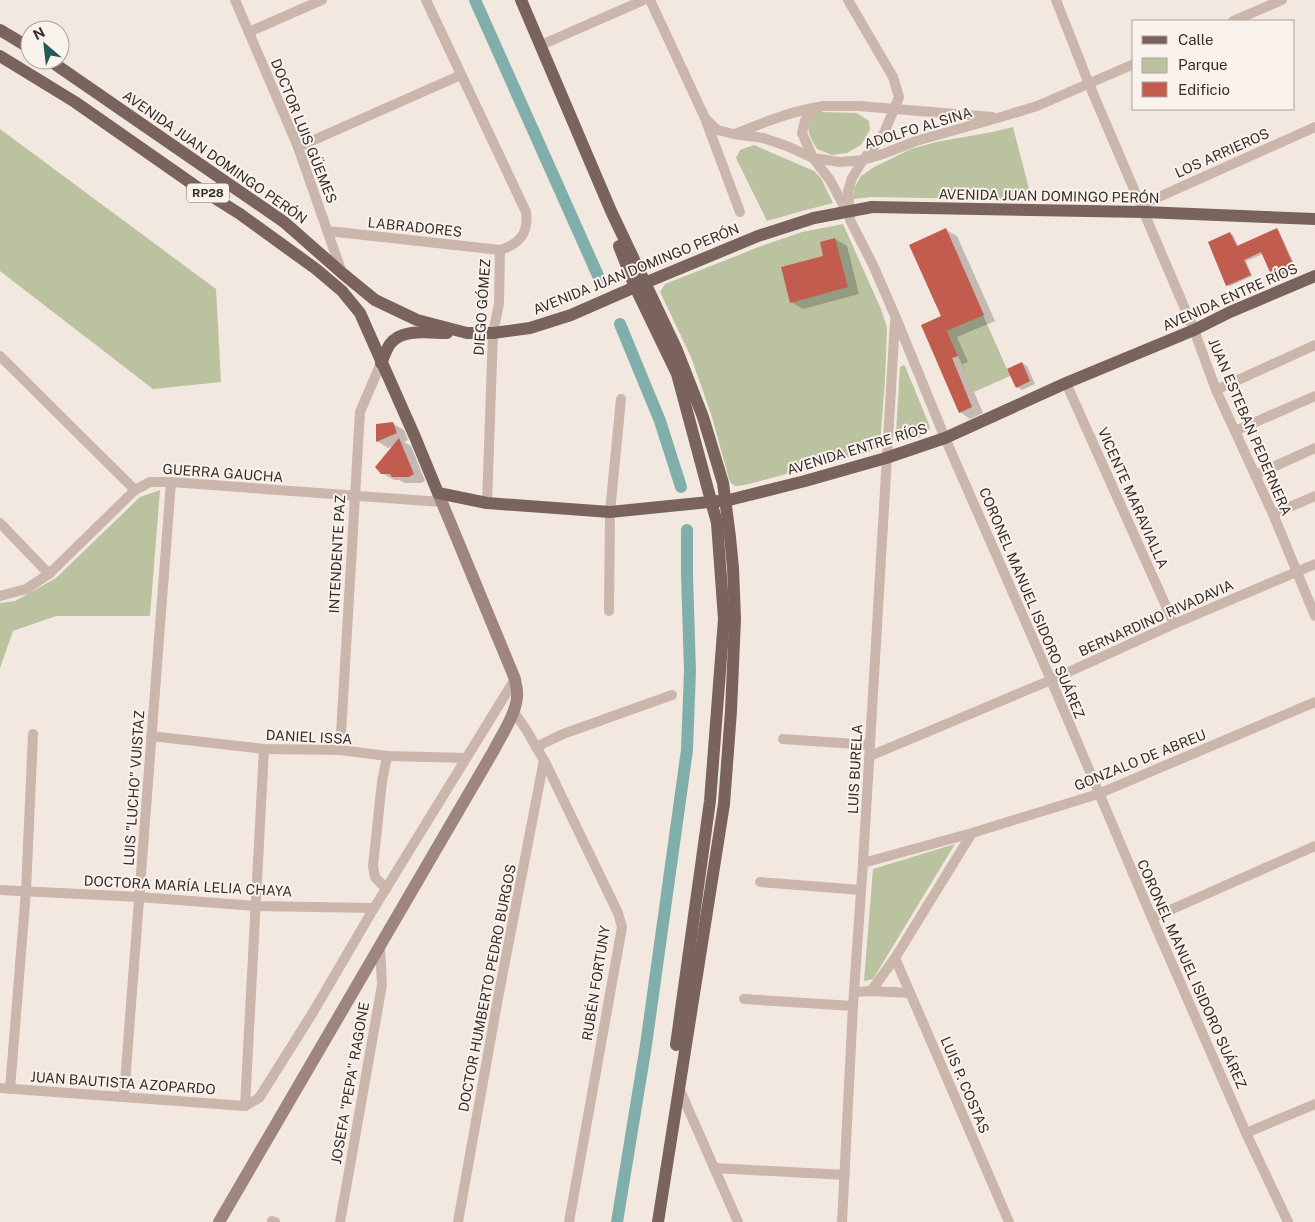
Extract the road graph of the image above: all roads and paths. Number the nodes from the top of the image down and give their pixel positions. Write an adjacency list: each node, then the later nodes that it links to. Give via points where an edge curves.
1 (235, 0): 13 (street, DOCTOR LUIS GÜEMES)
2 (322, 0): 13 (street)
3 (426, 0): 19 (street, DIEGO GÓMEZ)
4 (514, 0): 38 (main road)
5 (521, 0): 15 (main road)
6 (644, 0): 15 (street)
7 (650, 0): 24 (street)
8 (848, 0): 22 (street, CORONEL MANUEL ISIDORO SUÁREZ, via 893,76 899,97)
9 (1056, 0): 20 (street, JUAN ESTEBAN PEDERNERA)
10 (1282, 0): 11 (street)
11 (1235, 20)
12 (0, 30): 14 (main road)
13 (249, 32): 27 (street, DOCTOR LUIS GÜEMES)
14 (20, 42)
15 (541, 45): 38 (main road)
16 (0, 56): 45 (main road, RP28, via 75,102 316,269 342,291 360,313)
17 (1132, 65): 20 (street, ADOLFO ALSINA)
18 (64, 70): 36 (main road, AVENIDA JUAN DOMINGO PERÓN / RP28, via 284,222)
19 (461, 75): 27 (street); 35 (street, DIEGO GÓMEZ, via 526,212 528,223 523,236 509,248)
20 (1089, 84): 23 (street, ADOLFO ALSINA); 30 (street, JUAN ESTEBAN PEDERNERA)
21 (822, 106): 22 (street, ADOLFO ALSINA); 26 (street, ADOLFO ALSINA, via 803,109); 28 (street, ADOLFO ALSINA, via 805,120 802,133)
22 (895, 109): 23 (street, ADOLFO ALSINA); 29 (street, CORONEL MANUEL ISIDORO SUÁREZ, via 881,138)
23 (1001, 117): 29 (street, ADOLFO ALSINA)
24 (705, 118): 26 (street, via 717,130); 31 (street)
25 (1315, 126): 30 (street, LOS ARRIEROS)
26 (734, 134): 28 (street, ADOLFO ALSINA, via 763,138)
27 (298, 148): 34 (street, DOCTOR LUIS GÜEMES)
28 (813, 158): 29 (street, ADOLFO ALSINA, via 840,162); 33 (street, ADOLFO ALSINA, via 830,180)
29 (863, 160): 33 (street, CORONEL MANUEL ISIDORO SUÁREZ, via 848,192)
30 (1142, 209): 32 (main road, AVENIDA JUAN DOMINGO PERÓN); 38 (main road, AVENIDA JUAN DOMINGO PERÓN, bridge, via 872,207 814,218 758,236); 40 (street, JUAN ESTEBAN PEDERNERA)
31 (740, 212)
32 (1315, 219)
33 (850, 220): 39 (street, CORONEL MANUEL ISIDORO SUÁREZ)
34 (328, 231): 35 (street, LABRADORES); 36 (street, DOCTOR LUIS GÜEMES)
35 (500, 250): 42 (street, DIEGO GÓMEZ, via 499,304)
36 (342, 273): 41 (main road, AVENIDA JUAN DOMINGO PERÓN / RP28, via 375,300 404,315)
37 (1315, 276): 40 (main road, AVENIDA ENTRE RÍOS)
38 (640, 285): 42 (main road, AVENIDA JUAN DOMINGO PERÓN, via 571,315 530,328); 60 (main road, via 676,348 704,417); 61 (main road, via 677,374)
39 (896, 318): 51 (street, CORONEL MANUEL ISIDORO SUÁREZ); 53 (street, LUIS BURELA)
40 (1194, 330): 46 (main road, AVENIDA ENTRE RÍOS); 47 (street, JUAN ESTEBAN PEDERNERA)
41 (467, 333): 42 (main road, AVENIDA JUAN DOMINGO PERÓN); 45 (main road, via 405,334 390,344)
42 (493, 333): 62 (street, DIEGO GÓMEZ)
43 (1315, 345): 47 (street)
44 (0, 356): 56 (street)
45 (381, 363): 57 (street, INTENDENTE PAZ, via 360,412); 59 (main road)
46 (1066, 383): 51 (main road, AVENIDA ENTRE RÍOS); 72 (street, VICENTE MARAVIALLA)
47 (1216, 390): 50 (street, JUAN ESTEBAN PEDERNERA)
48 (1315, 396): 50 (street)
49 (621, 399): 63 (street)
50 (1235, 431): 54 (street, JUAN ESTEBAN PEDERNERA)
51 (945, 438): 53 (main road, AVENIDA ENTRE RÍOS); 74 (street, CORONEL MANUEL ISIDORO SUÁREZ)
52 (1315, 448): 54 (street)
53 (886, 458): 60 (main road, AVENIDA ENTRE RÍOS); 81 (street, LUIS BURELA)
54 (1255, 475): 64 (street, JUAN ESTEBAN PEDERNERA)
55 (170, 482): 56 (street, GUERRA GAUCHA, via 150,482); 57 (street, GUERRA GAUCHA); 79 (street, LUIS "LUCHO" VUISTAZ)
56 (135, 490): 68 (street)
57 (355, 495): 59 (street, GUERRA GAUCHA); 84 (street, INTENDENTE PAZ)
58 (1315, 496): 64 (street)
59 (440, 497): 62 (main road, AVENIDA ENTRE RÍOS); 73 (main road)
60 (725, 500): 61 (main road, AVENIDA ENTRE RÍOS); 109 (main road, via 735,619 724,804)
61 (711, 501): 63 (main road, AVENIDA ENTRE RÍOS); 121 (main road, via 717,523 724,618 710,802)
62 (487, 503): 63 (main road, AVENIDA ENTRE RÍOS)
63 (610, 512): 70 (street)
64 (1273, 514): 67 (street, JUAN ESTEBAN PEDERNERA)
65 (0, 523): 68 (street)
66 (1315, 564): 67 (street, BERNARDINO RIVADAVIA)
67 (1296, 572): 71 (street, JUAN ESTEBAN PEDERNERA); 72 (street, BERNARDINO RIVADAVIA)
68 (49, 574): 69 (street, via 26,590)
69 (0, 596)
70 (609, 611)
71 (1315, 616)
72 (1174, 624): 74 (street, BERNARDINO RIVADAVIA)
73 (514, 680): 77 (main road, via 517,691); 87 (street)
74 (1051, 680): 86 (street, BERNARDINO RIVADAVIA); 89 (street, CORONEL MANUEL ISIDORO SUÁREZ)
75 (672, 695): 82 (street)
76 (1315, 702): 89 (street, GONZALO DE ABREU)
77 (514, 712): 82 (street, RUBÉN FORTUNY); 102 (main road)
78 (33, 734): 97 (street)
79 (152, 736): 83 (street, DANIEL ISSA); 98 (street, LUIS "LUCHO" VUISTAZ)
80 (782, 739): 81 (street)
81 (870, 745): 86 (street, LUIS BURELA)
82 (536, 747): 88 (street, RUBÉN FORTUNY)
83 (264, 749): 84 (street, DANIEL ISSA); 99 (street)
84 (340, 750): 85 (street, DANIEL ISSA)
85 (387, 756): 87 (street, DANIEL ISSA); 94 (street, via 373,866 375,877)
86 (870, 756): 92 (street, LUIS BURELA)
87 (466, 758): 94 (street)
88 (544, 760): 119 (street, DOCTOR HUMBERTO PEDRO BURGOS); 120 (street, RUBÉN FORTUNY, via 622,927)
89 (1098, 794): 90 (street, GONZALO DE ABREU); 101 (street, CORONEL MANUEL ISIDORO SUÁREZ)
90 (972, 833): 92 (street, GONZALO DE ABREU); 103 (street)
91 (1315, 846): 101 (street)
92 (864, 863): 96 (street, LUIS BURELA)
93 (760, 882): 96 (street)
94 (386, 889): 100 (street)
95 (0, 890): 97 (street, DOCTORA MARÍA LELIA CHAYA)
96 (861, 890): 105 (street, LUIS BURELA)
97 (26, 891): 98 (street, DOCTORA MARÍA LELIA CHAYA); 110 (street)
98 (139, 897): 99 (street, DOCTORA MARÍA LELIA CHAYA); 111 (street, LUIS "LUCHO" VUISTAZ)
99 (255, 906): 100 (street, DOCTORA MARÍA LELIA CHAYA); 113 (street)
100 (374, 908): 113 (street, via 259,1098)
101 (1152, 918): 114 (street, CORONEL MANUEL ISIDORO SUÁREZ)
102 (380, 948): 117 (main road); 118 (street, JOSEFA "PEPA" RAGONE, via 382,986)
103 (895, 958): 104 (street); 106 (street, LUIS P. COSTAS)
104 (871, 991): 105 (street); 106 (street)
105 (854, 992): 108 (street, LUIS BURELA)
106 (910, 993): 125 (street, LUIS P. COSTAS)
107 (744, 999): 108 (street)
108 (853, 1006): 116 (street, LUIS BURELA)
109 (678, 1086): 115 (street); 122 (main road)
110 (5, 1088): 111 (street, JUAN BAUTISTA AZOPARDO)
111 (124, 1096): 113 (street, JUAN BAUTISTA AZOPARDO)
112 (1315, 1104): 114 (street)
113 (245, 1106)
114 (1246, 1133): 126 (street, CORONEL MANUEL ISIDORO SUÁREZ)
115 (714, 1168): 116 (street); 123 (street)
116 (845, 1175): 124 (street, LUIS BURELA)
117 (225, 1219)
118 (340, 1222)
119 (458, 1222)
120 (569, 1222)
121 (649, 1222)
122 (658, 1222)
123 (738, 1222)
124 (842, 1222)
125 (1009, 1222)
126 (1288, 1222)

